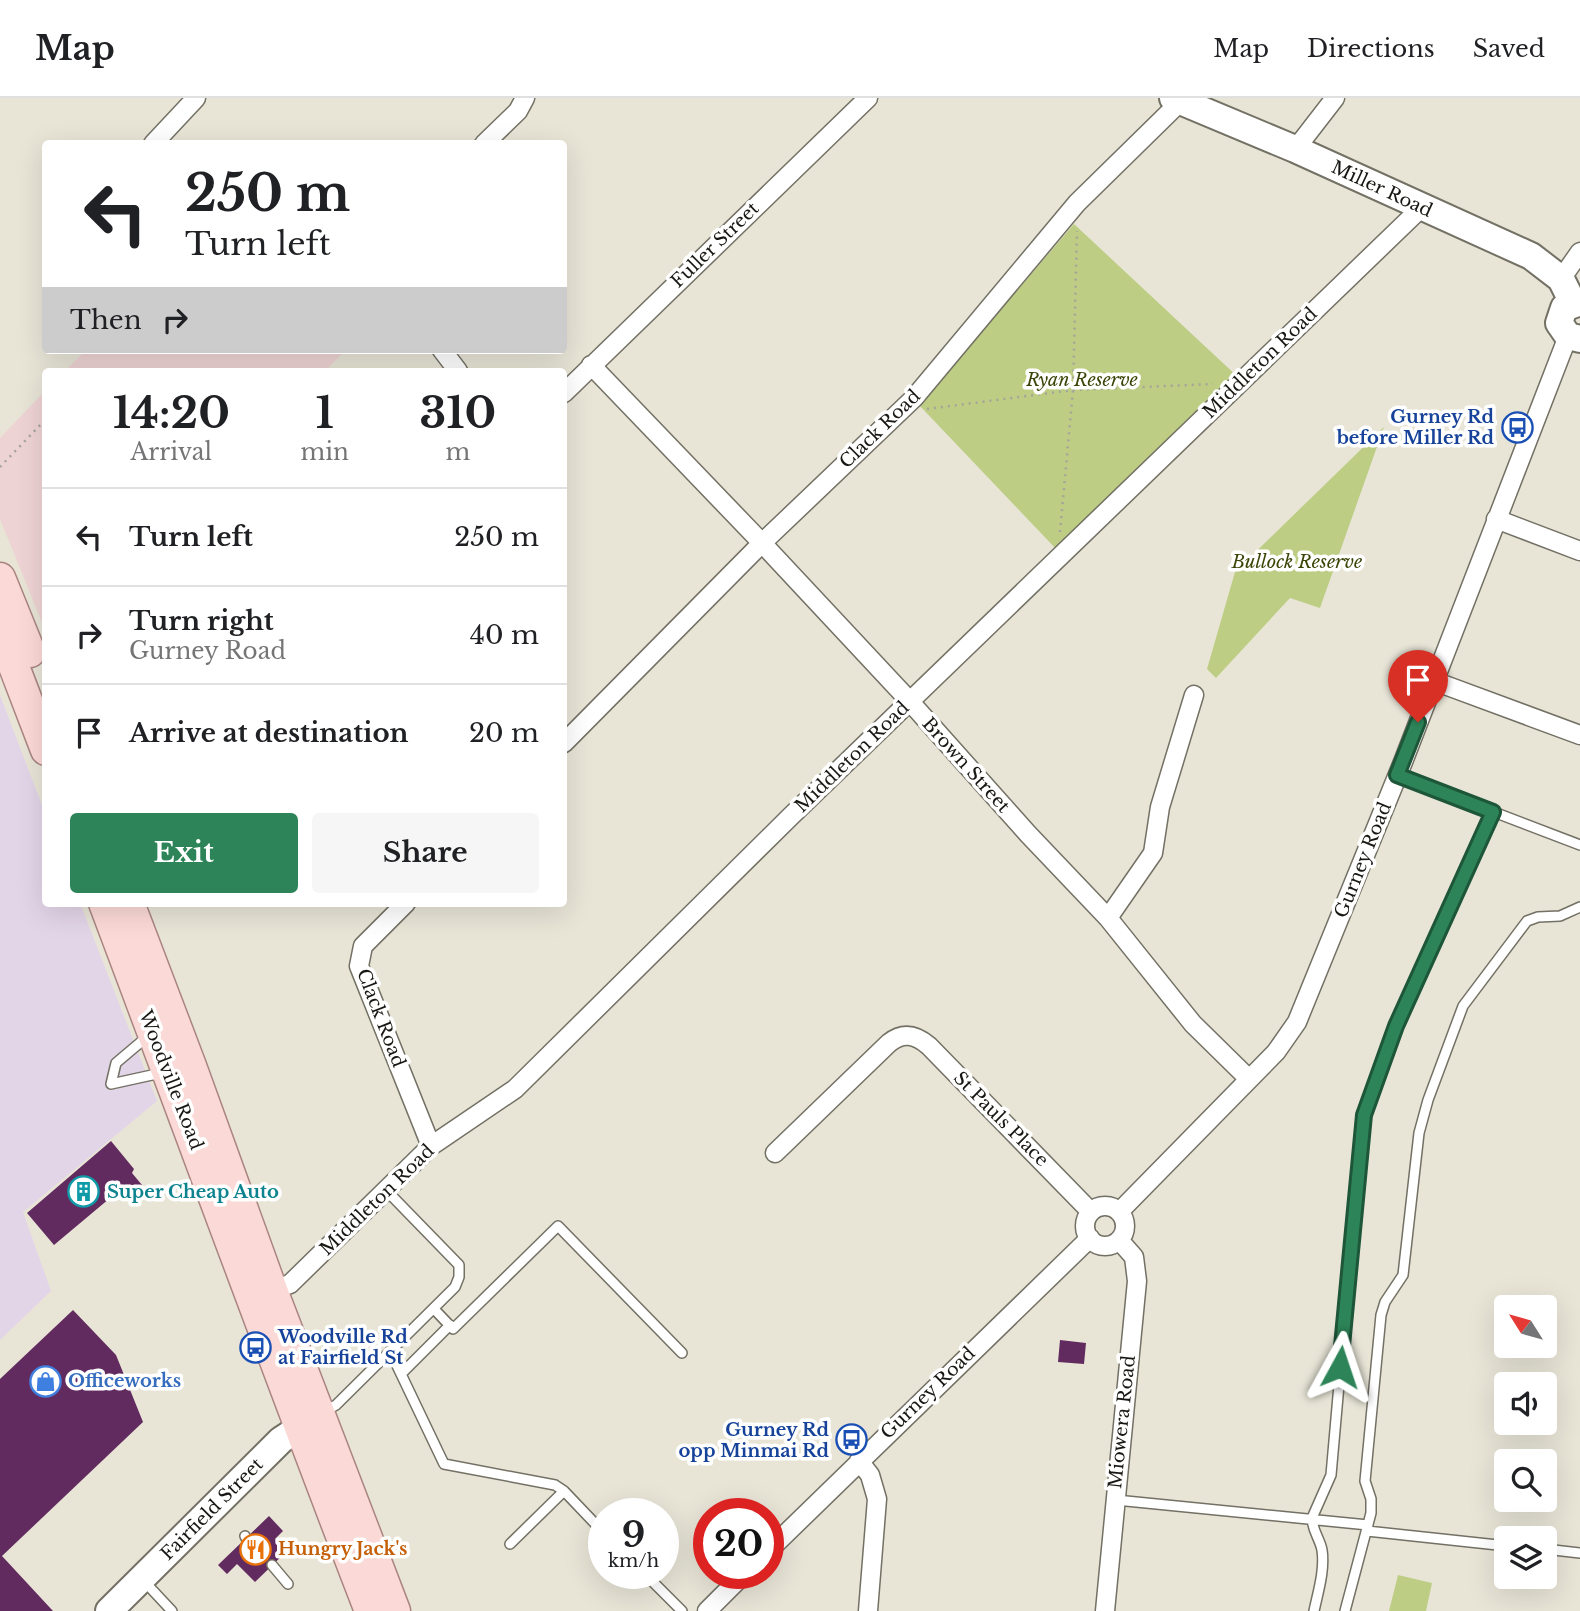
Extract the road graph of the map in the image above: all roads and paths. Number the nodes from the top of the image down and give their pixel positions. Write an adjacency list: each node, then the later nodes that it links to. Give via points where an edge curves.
1 (196, 98): 6 (street)
2 (525, 98): 7 (street)
3 (868, 98): 16 (street, Fuller Street)
4 (1335, 98): 8 (street)
5 (1177, 100): 8 (street, Miller Road); 9 (street, Clack Road)
6 (157, 140)
7 (488, 140)
8 (1295, 150): 10 (street, Miller Road)
9 (1077, 203): 20 (path); 21 (street, Clack Road)
10 (1421, 208): 12 (street, Miller Road, via 1531,256); 18 (street, Middleton Road)
11 (1580, 252): 12 (street)
12 (1561, 279): 13 (street, Miller Road)
13 (1576, 302): 14 (street, via 1564,308 1560,318 1561,328)
14 (1574, 338): 24 (street, Gurney Road)
15 (445, 354): 17 (street)
16 (591, 365): 19 (street, Fuller Street); 25 (street, Brown Street)
17 (456, 368)
18 (1240, 382): 20 (path); 27 (street, Middleton Road)
19 (567, 390)
20 (1073, 390): 21 (path); 27 (path)
21 (899, 412): 25 (street, Clack Road)
22 (42, 423): 23 (path)
23 (0, 467)
24 (1496, 519): 26 (street); 30 (street, Gurney Road)
25 (762, 542): 33 (street, Brown Street); 36 (street, Clack Road)
26 (1580, 551)
27 (1057, 558): 33 (street, Middleton Road)
28 (0, 578): 31 (main road)
29 (0, 630): 35 (main road)
30 (1434, 681): 34 (street); 37 (street, Gurney Road)
31 (42, 682)
32 (1194, 695): 44 (street, via 1160,807 1153,853)
33 (909, 701): 44 (street, Brown Street); 48 (street, Middleton Road, via 515,1089)
34 (1580, 734)
35 (42, 740)
36 (567, 740)
37 (1397, 775): 38 (lane); 47 (street, Gurney Road, via 1297,1022)
38 (1493, 812): 39 (lane); 66 (lane, via 1396,1026 1364,1115 1331,1475)
39 (1580, 845)
40 (106, 907): 45 (main road, Woodville Road)
41 (131, 907): 55 (main road, Woodville Road)
42 (402, 907): 48 (street, Clack Road, via 363,946 359,966)
43 (1580, 907): 67 (lane, via 1560,916 1532,918 1521,926 1463,1006 1428,1100 1416,1145 1402,1275 1381,1315 1365,1482 1371,1499)
44 (1108, 918): 47 (street, Brown Street, via 1193,1024)
45 (153, 1032): 46 (main road, Woodville Road); 46 (lane, via 116,1063 111,1084 152,1074)
46 (169, 1075): 61 (main road, Woodville Road, via 257,1308)
47 (1249, 1079): 52 (street, Gurney Road)
48 (431, 1146): 50 (street, Middleton Road)
49 (775, 1153): 51 (street, St Pauls Place, via 906,1027)
50 (386, 1191): 55 (street, Middleton Road, via 290,1284); 56 (lane, via 459,1265 455,1287)
51 (1091, 1212): 52 (street, via 1108,1206); 53 (street, via 1086,1228)
52 (1119, 1212): 54 (street, via 1125,1223)
53 (1090, 1238): 54 (street, via 1101,1245); 62 (street, Gurney Road)
54 (1119, 1240): 64 (street, Miowera Road, via 1134,1257 1137,1281)
55 (272, 1290): 61 (main road, Woodville Road)
56 (434, 1309): 57 (lane); 58 (lane)
57 (450, 1325): 59 (lane, via 453,1329 558,1226); 60 (lane)
58 (390, 1351): 60 (lane); 61 (lane, via 335,1405)
59 (682, 1353)
60 (401, 1374): 63 (lane, via 444,1464 529,1479)
61 (309, 1421): 74 (street, Fairfield Street, via 281,1440); 80 (main road, Woodville Road); 81 (main road, Woodville Road)
62 (859, 1461): 68 (street, Gurney Road); 84 (street, via 870,1475 877,1499)
63 (564, 1491): 65 (lane); 69 (lane)
64 (1114, 1500): 66 (lane); 85 (street, Miowera Road)
65 (588, 1516)
66 (1312, 1518): 67 (lane); 86 (lane, via 1323,1563)
67 (1368, 1528): 70 (lane); 87 (lane)
68 (784, 1534)
69 (510, 1544)
70 (1494, 1544)
71 (1557, 1550): 72 (lane)
72 (1580, 1553)
73 (272, 1565): 75 (lane)
74 (142, 1579): 78 (street, Fairfield Street); 79 (lane)
75 (288, 1584)
76 (660, 1589): 82 (lane)
77 (729, 1589): 83 (street)
78 (109, 1611)
79 (172, 1611)
80 (370, 1611)
81 (394, 1611)
82 (681, 1611)
83 (707, 1611)
84 (868, 1611)
85 (1105, 1611)
86 (1314, 1611)
87 (1345, 1611)

